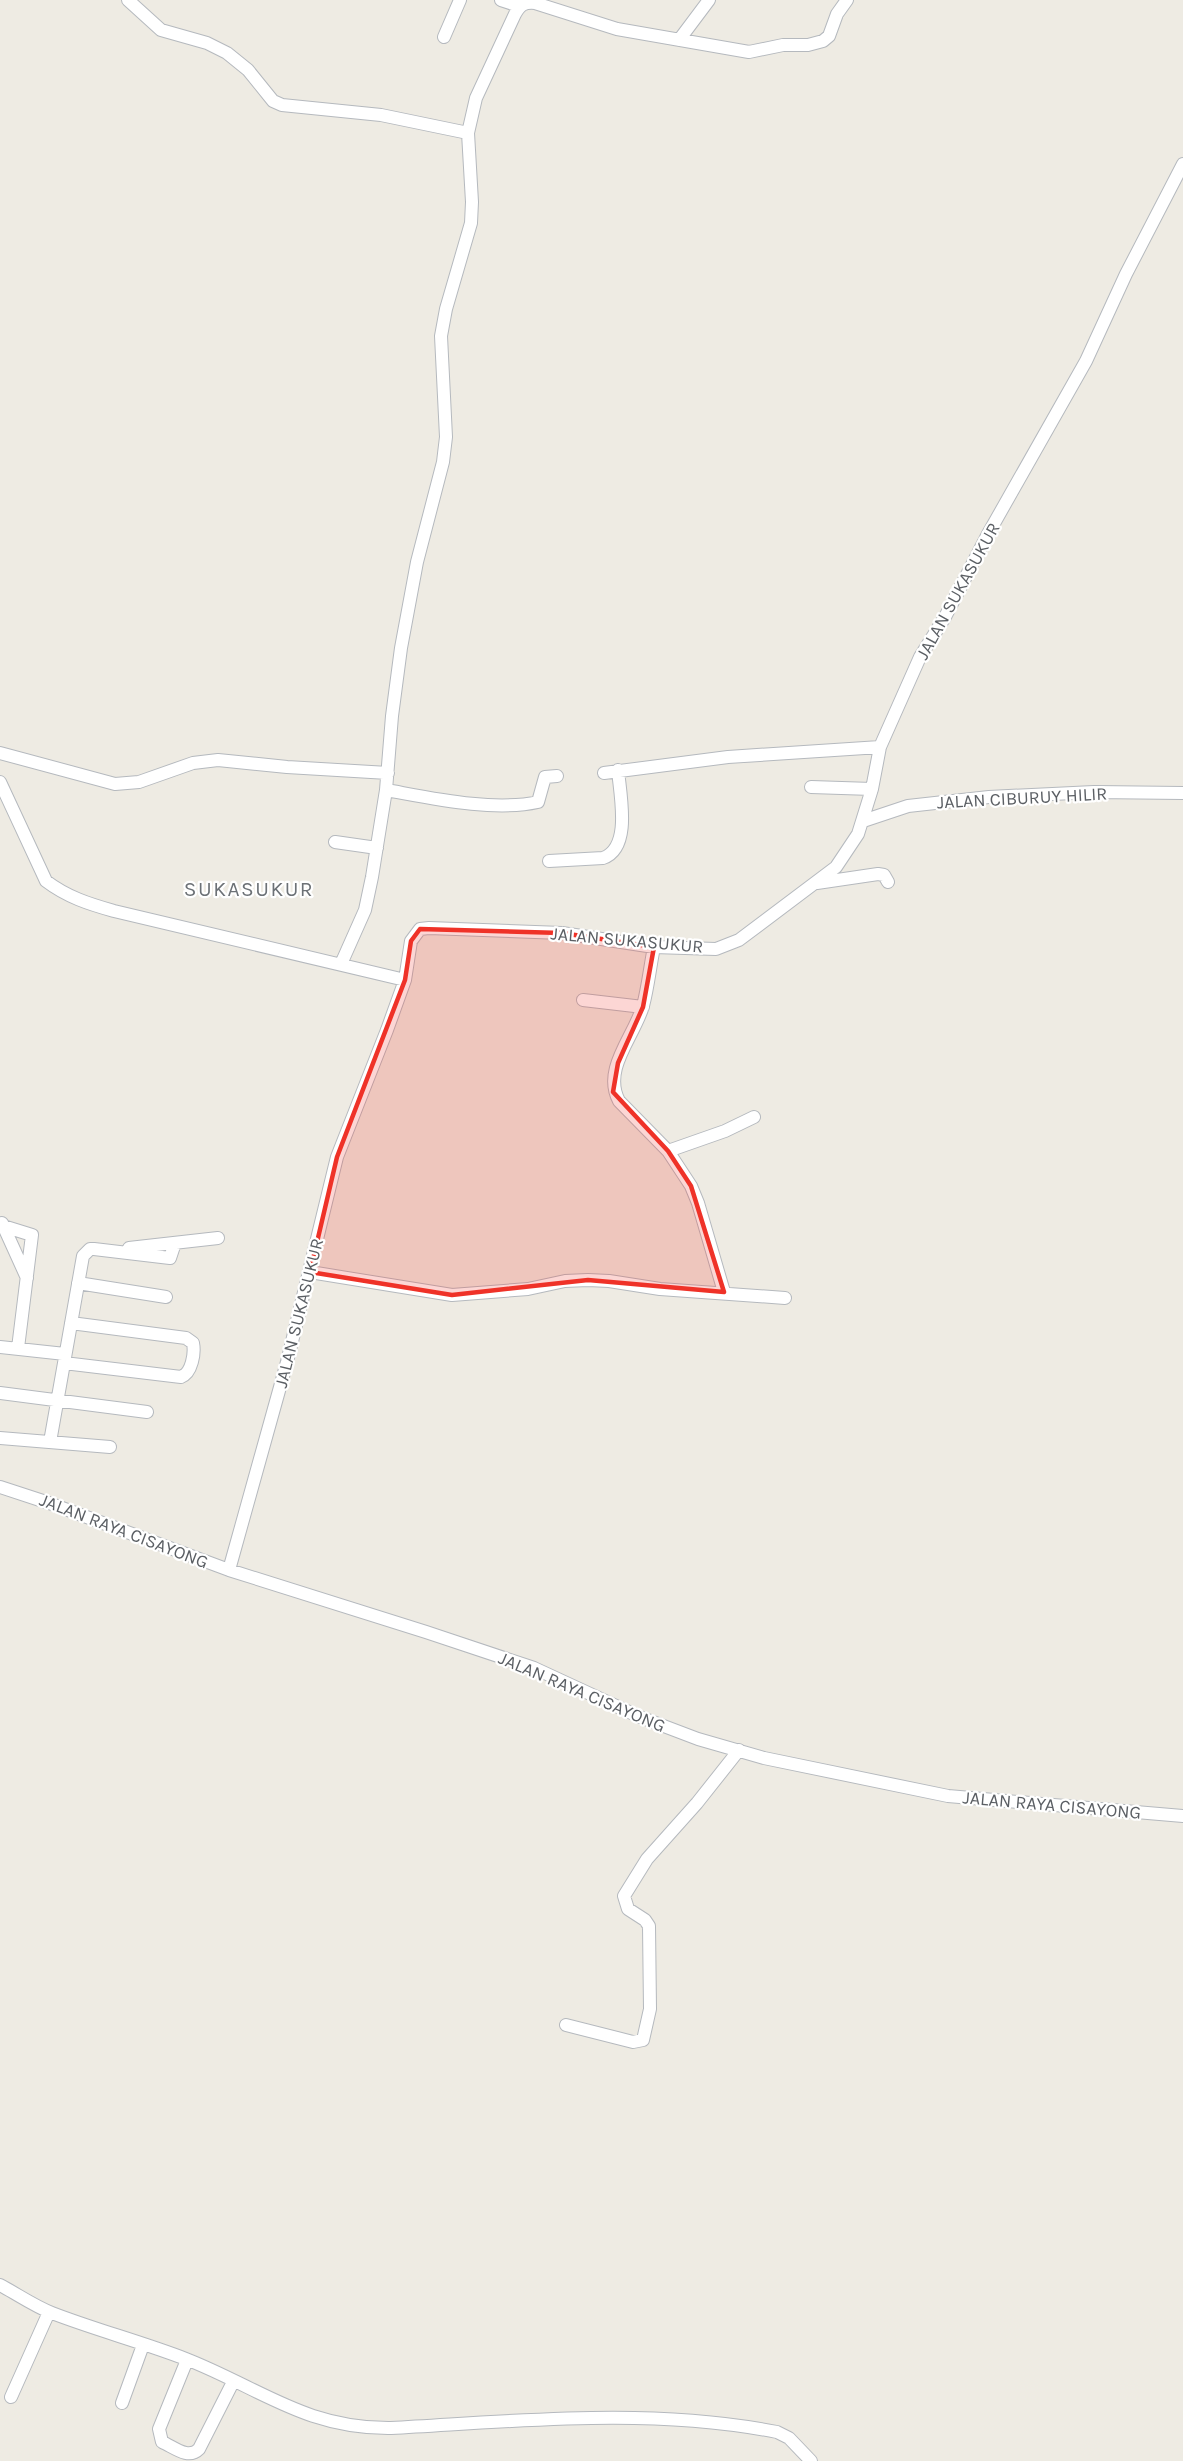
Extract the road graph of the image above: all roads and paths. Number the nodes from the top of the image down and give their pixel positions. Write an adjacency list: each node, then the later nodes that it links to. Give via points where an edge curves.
1 (128, 0): 9 (street, via 161,30 227,53 282,105 381,115)
2 (460, 0): 7 (street)
3 (501, 0): 6 (street)
4 (709, 0): 8 (street)
5 (847, 0): 8 (street, via 829,36 817,44 749,52)
6 (519, 6): 8 (street, via 527,2 540,4 617,29); 9 (street, via 476,98)
7 (444, 37)
8 (679, 40)
9 (468, 133): 14 (street, via 471,223 441,336 446,437 401,648)
10 (1183, 164): 11 (street, JALAN SUKASUKUR, via 1086,361 920,657)
11 (880, 747): 13 (street, via 728,757); 19 (street, JALAN SUKASUKUR)
12 (0, 753): 14 (street, via 115,784 139,783 193,763 218,760)
13 (618, 771): 15 (street); 25 (street, via 618,849 603,858)
14 (388, 773): 20 (street)
15 (604, 773)
16 (557, 776): 20 (street, via 544,778 540,798 532,803 477,804)
17 (0, 782): 29 (street, via 46,881 57,890 114,911)
18 (811, 787): 19 (street)
19 (872, 789): 22 (street, JALAN SUKASUKUR)
20 (386, 790): 24 (street)
21 (1183, 793): 22 (street, JALAN CIBURUY HILIR, via 989,796 908,806)
22 (863, 821): 27 (street, JALAN SUKASUKUR, via 836,867)
23 (335, 842): 24 (street)
24 (377, 848): 29 (street, via 365,910)
25 (549, 861)
26 (888, 882): 27 (street, via 878,874)
27 (814, 884): 28 (street, JALAN SUKASUKUR, via 726,946)
28 (654, 947): 30 (street, JALAN SUKASUKUR, via 562,933 420,929 411,941); 32 (street)
29 (341, 964): 30 (street)
30 (405, 980): 37 (street, JALAN SUKASUKUR, via 338,1157)
31 (583, 1000): 32 (street)
32 (643, 1007): 34 (street, via 612,1080 613,1092)
33 (754, 1117): 34 (street)
34 (668, 1151): 40 (street, via 698,1203)
35 (2, 1223): 38 (street); 38 (street, via 32,1234)
36 (218, 1238): 39 (street, via 175,1243 170,1258 94,1249 86,1252)
37 (310, 1272): 40 (street, via 452,1295 588,1280); 54 (street, JALAN SUKASUKUR)
38 (28, 1279): 45 (street)
39 (78, 1283): 41 (street); 43 (street)
40 (724, 1292): 42 (street)
41 (166, 1297)
42 (785, 1298)
43 (71, 1323): 46 (street); 46 (street, via 186,1338 194,1347 189,1371 181,1377)
44 (0, 1347): 45 (street)
45 (18, 1348): 46 (street)
46 (65, 1358): 48 (street)
47 (0, 1393): 48 (street)
48 (58, 1399): 49 (street); 51 (street)
49 (147, 1412)
50 (0, 1438): 51 (street)
51 (50, 1442): 52 (street)
52 (110, 1447)
53 (0, 1487): 54 (street, JALAN RAYA CISAYONG)
54 (229, 1570): 55 (street, JALAN RAYA CISAYONG, via 534,1668 640,1716)
55 (739, 1750): 56 (street, JALAN RAYA CISAYONG, via 948,1796); 57 (street, via 647,1859 624,1896 628,1909 649,1926 650,2010 643,2040 633,2043)
56 (1183, 1816)
57 (566, 2025)
58 (0, 2285): 59 (street)
59 (49, 2312): 60 (street); 63 (street)
60 (144, 2345): 61 (street); 64 (street)
61 (187, 2360): 62 (street); 62 (street, via 159,2429 162,2442 187,2454 199,2449)
62 (233, 2382): 65 (street, via 304,2414 367,2428 588,2417 692,2419 777,2432 789,2438)
63 (11, 2397)
64 (122, 2403)
65 (812, 2461)

